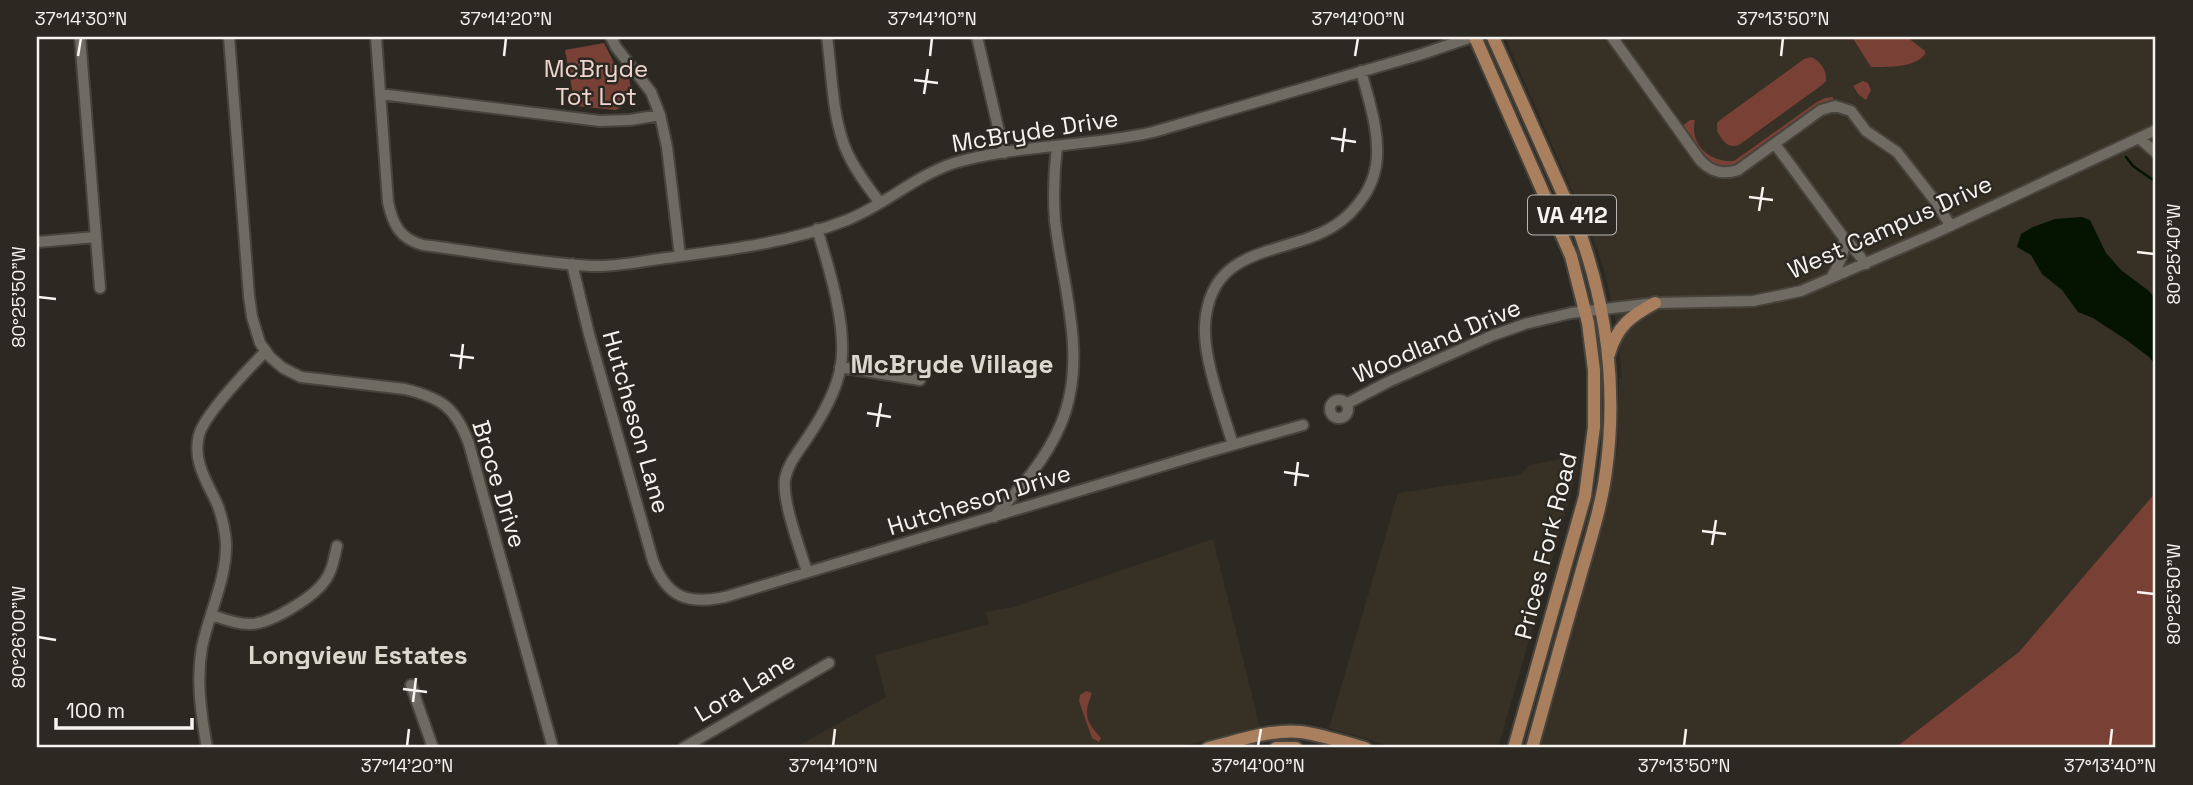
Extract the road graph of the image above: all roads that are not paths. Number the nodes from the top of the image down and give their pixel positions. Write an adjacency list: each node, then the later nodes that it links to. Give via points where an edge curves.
1 (80, 37): 22 (street)
2 (229, 37): 33 (street, via 249,303)
3 (376, 37): 11 (street)
4 (611, 37): 12 (street, via 651,92)
5 (827, 37): 19 (street, via 844,145)
6 (977, 37): 17 (street)
7 (1473, 37): 10 (street, McBryde Drive); 32 (main road, Prices Fork Road / VA 412, via 1562,233)
8 (1493, 37): 31 (main road, Prices Fork Road / VA 412, via 1579,230)
9 (1612, 37): 15 (street, via 1708,167 1734,171)
10 (1362, 71): 16 (street, McBryde Drive, via 1153,132); 39 (street, via 1377,155 1362,199 1325,231 1265,250 1234,267 1210,298 1206,347)
11 (380, 94): 12 (street, via 600,121); 26 (street, McBryde Drive, via 388,202 403,237 423,245)
12 (660, 115): 25 (street)
13 (2156, 130): 14 (street, West Campus Drive)
14 (2139, 138): 18 (street); 20 (street, West Campus Drive)
15 (1775, 144): 20 (street, via 1821,110 1835,106 1851,111 1866,131 1897,152); 23 (street)
16 (1057, 146): 17 (street, McBryde Drive); 40 (street, via 1054,206 1073,335 1072,390 1044,457)
17 (1004, 153): 19 (street, McBryde Drive, via 939,169)
18 (2156, 153)
19 (880, 203): 21 (street, McBryde Drive)
20 (1951, 225): 27 (street, West Campus Drive)
21 (817, 229): 25 (street, McBryde Drive, via 758,245); 35 (street, via 841,330)
22 (96, 236): 24 (street); 29 (street)
23 (1843, 239): 27 (street); 28 (street, via 1845,246)
24 (37, 242)
25 (680, 256): 26 (street, McBryde Drive, via 610,265)
26 (572, 264): 43 (street, Hutcheson Lane, via 653,561)
27 (1866, 264): 28 (street, West Campus Drive)
28 (1831, 278): 30 (street, West Campus Drive, via 1801,292 1753,301)
29 (100, 288)
30 (1656, 303): 31 (street, West Campus Drive); 34 (main road, via 1622,327)
31 (1601, 310): 32 (street, West Campus Drive); 34 (main road, Prices Fork Road / VA 412)
32 (1586, 311): 37 (street, Woodland Drive, via 1500,332); 55 (main road, Prices Fork Road / VA 412, via 1594,370 1590,466 1581,513)
33 (265, 352): 44 (street, via 204,422 198,440 197,460 219,508 226,540); 49 (street, Broce Drive, via 302,377 414,391 438,400 455,414 469,444)
34 (1608, 358): 56 (main road, Prices Fork Road / VA 412, via 1609,437 1602,497)
35 (841, 367): 36 (street); 42 (street, via 785,480)
36 (920, 380)
37 (1346, 404)
38 (1303, 425): 39 (street, Hutcheson Drive)
39 (1233, 445): 40 (street, Hutcheson Drive)
40 (994, 517): 42 (street, Hutcheson Drive)
41 (337, 546): 44 (street, via 324,583 277,616 248,624)
42 (807, 572): 43 (street, Hutcheson Drive, via 718,598 686,599)
43 (668, 588)
44 (212, 615): 47 (street, via 199,675)
45 (829, 663): 50 (street, Lora Lane)
46 (411, 685): 48 (street)
47 (207, 748)
48 (433, 748)
49 (553, 748)
50 (683, 748)
51 (1208, 748): 54 (main road, via 1286,732)
52 (1276, 748): 53 (main road)
53 (1296, 748)
54 (1365, 748)
55 (1514, 748)
56 (1532, 748)

